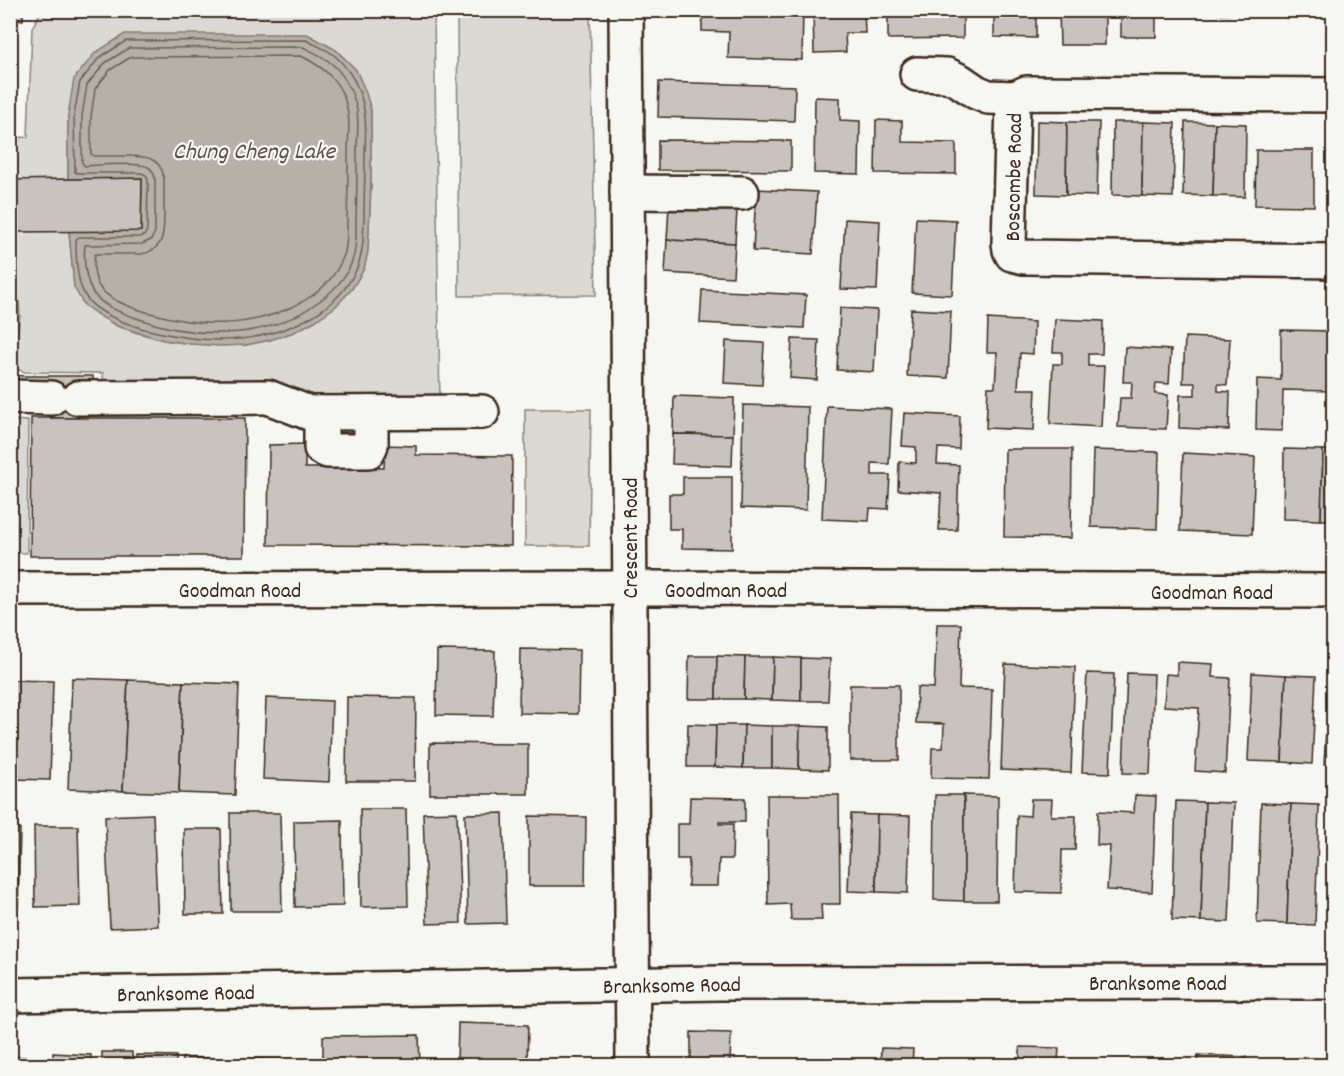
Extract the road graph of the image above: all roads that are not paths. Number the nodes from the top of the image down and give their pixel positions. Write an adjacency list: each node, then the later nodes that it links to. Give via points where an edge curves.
1 (626, 10): 5 (street, Crescent Road)
2 (917, 74): 4 (street, via 947,75 982,94)
3 (1334, 95): 4 (street, Boscombe Road, via 1026,93)
4 (1015, 98): 7 (street, Boscombe Road, via 1009,243 1012,254)
5 (627, 192): 6 (street); 10 (street, Crescent Road)
6 (742, 193)
7 (1334, 261)
8 (10, 397): 9 (street, via 268,397 309,413)
9 (482, 412)
10 (630, 588): 11 (street, Goodman Road); 12 (street, Goodman Road); 14 (street, Crescent Road)
11 (10, 589)
12 (1334, 591)
13 (1334, 982): 14 (street, Branksome Road)
14 (632, 985): 15 (street, Branksome Road); 16 (street, Crescent Road)
15 (10, 995)
16 (633, 1065)

